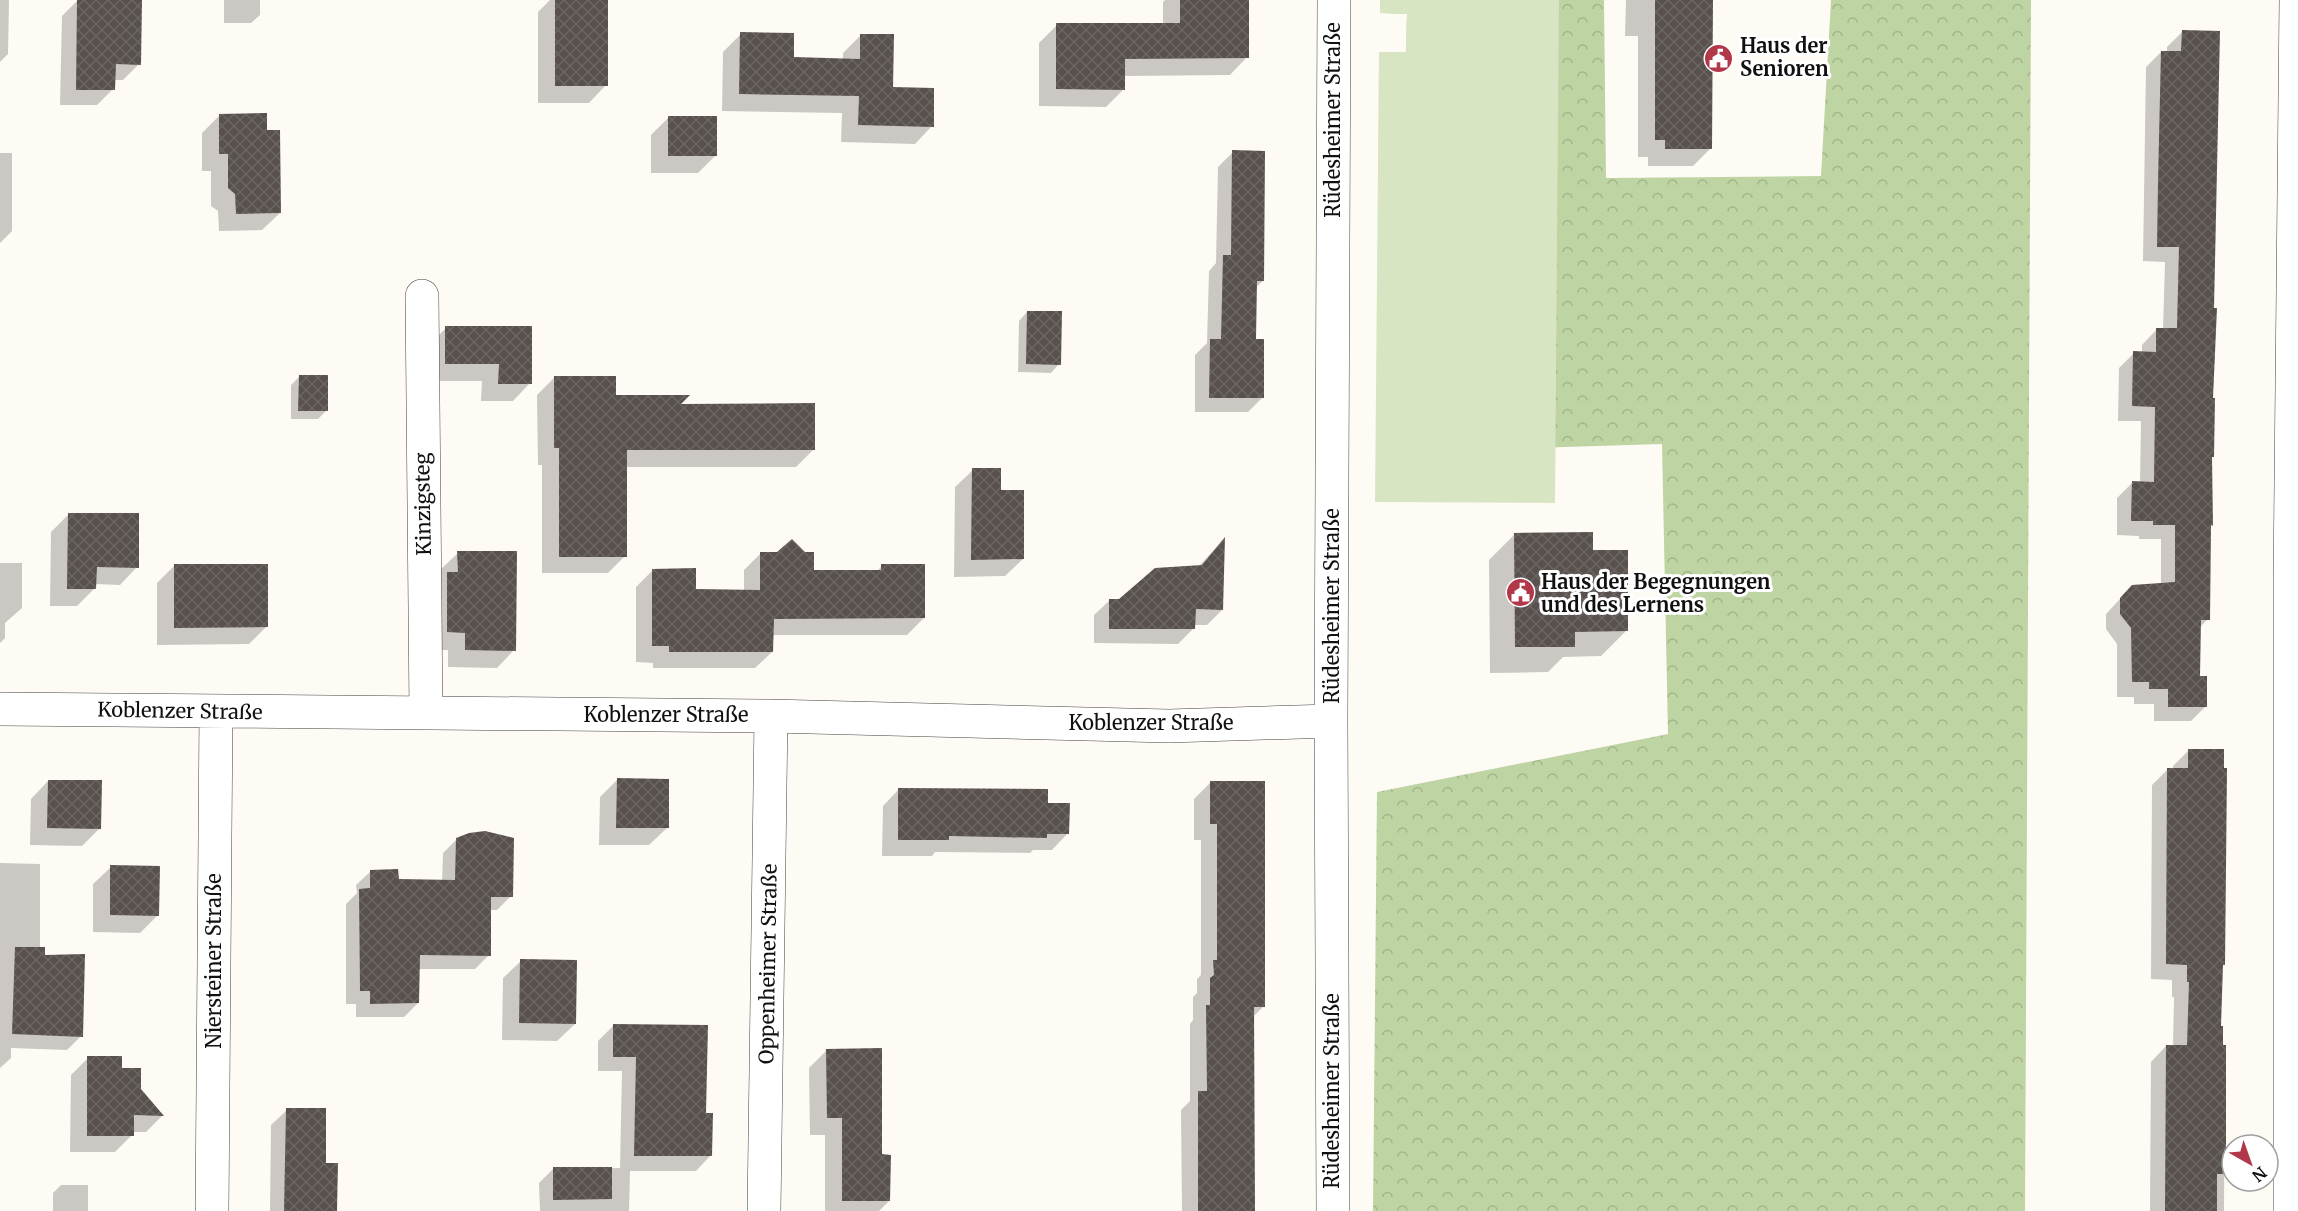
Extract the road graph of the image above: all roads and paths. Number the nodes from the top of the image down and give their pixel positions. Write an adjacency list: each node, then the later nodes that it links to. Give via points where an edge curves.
1 (1334, 0): 9 (street, Rüdesheimer Straße)
2 (2296, 0): 4 (street)
3 (422, 296): 7 (street, Kinzigsteg)
4 (2294, 680): 13 (street)
5 (0, 709): 6 (street, Koblenzer Straße)
6 (216, 712): 7 (street, Koblenzer Straße); 10 (street, Niersteiner Straße)
7 (426, 713): 8 (street, Koblenzer Straße)
8 (771, 716): 9 (street, Koblenzer Straße, via 1169,726); 11 (street, Oppenheimer Straße)
9 (1331, 720): 12 (street, Rüdesheimer Straße)
10 (212, 1211)
11 (764, 1211)
12 (1333, 1211)
13 (2290, 1211)

